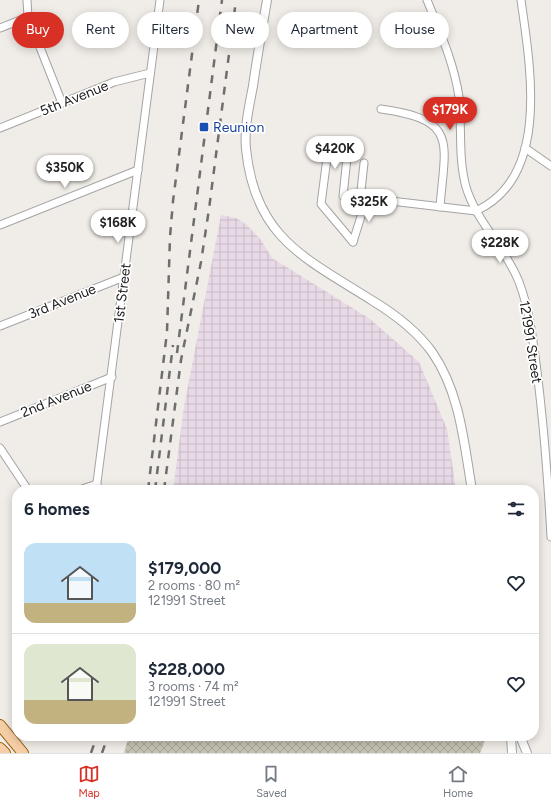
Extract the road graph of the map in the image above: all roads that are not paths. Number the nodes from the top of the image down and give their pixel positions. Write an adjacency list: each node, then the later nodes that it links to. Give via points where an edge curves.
1 (27, 0): 6 (street)
2 (160, 0): 10 (street, 1st Street)
3 (267, 0): 29 (street, via 246,128 250,174 259,203 272,226 289,245 314,264 402,320 433,353 448,380 457,408)
4 (427, 0): 20 (street, 121991 Street, via 453,66 458,97 463,173)
5 (520, 0): 14 (street, via 532,89)
6 (28, 12)
7 (12, 23): 8 (street)
8 (0, 28)
9 (40, 48): 11 (street)
10 (150, 73): 11 (street, 5th Avenue, via 114,82); 17 (street, 1st Street)
11 (62, 103): 13 (street, 5th Avenue)
12 (382, 109): 19 (street, via 418,116 440,132 444,148)
13 (0, 128)
14 (525, 148): 16 (street); 20 (street, via 507,188 497,199)
15 (364, 163): 18 (street, via 360,186)
16 (551, 166)
17 (138, 170): 21 (street); 22 (street, 1st Street)
18 (366, 197): 18 (street, via 343,196 347,158 342,155 329,155 321,203 353,242); 19 (street)
19 (440, 207): 20 (street)
20 (476, 211): 30 (street, 121991 Street, via 514,269 528,308 545,431)
21 (0, 226)
22 (124, 277): 23 (street, 3rd Avenue); 24 (street, 1st Street)
23 (0, 326)
24 (112, 377): 25 (street, 2nd Avenue); 28 (street, 1st Street)
25 (0, 422)
26 (0, 448): 27 (street)
27 (25, 485)
28 (97, 485)
29 (471, 485)
30 (551, 537)
31 (0, 725): 32 (main road)
32 (12, 740)
33 (13, 741): 38 (main road)
34 (511, 741): 39 (street)
35 (522, 741): 40 (street)
36 (0, 748): 37 (main road)
37 (5, 753)
38 (23, 753)
39 (512, 753)
40 (527, 753)

